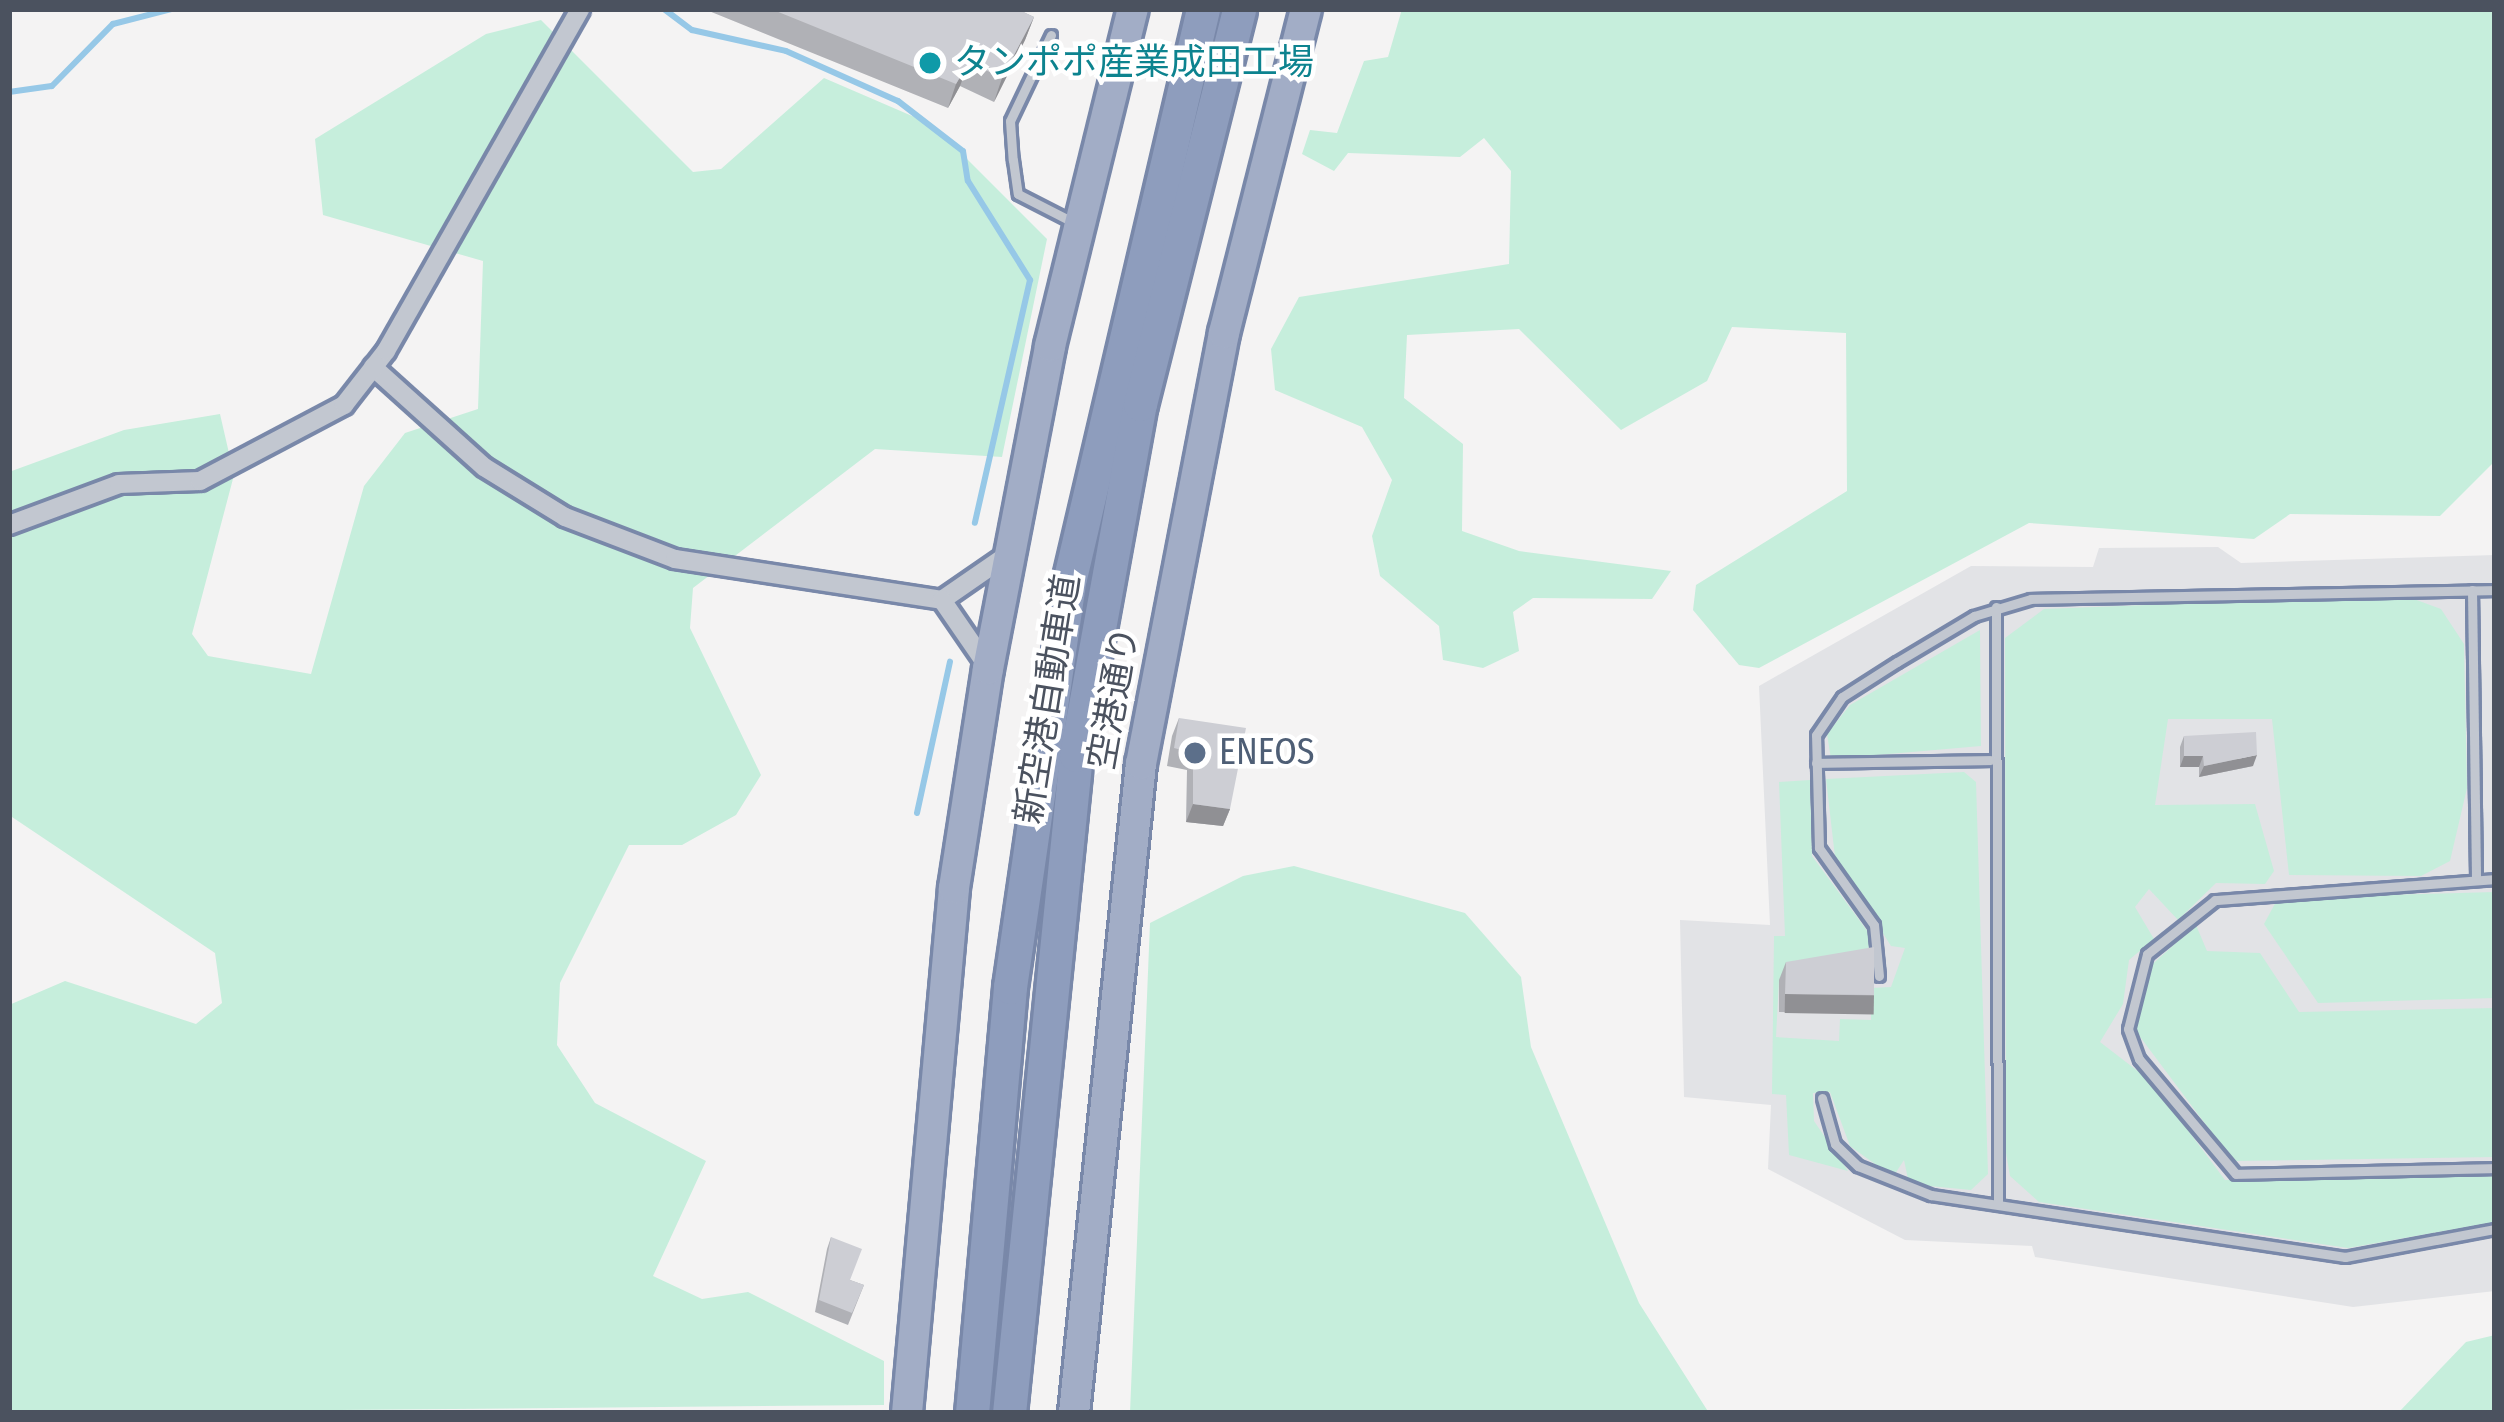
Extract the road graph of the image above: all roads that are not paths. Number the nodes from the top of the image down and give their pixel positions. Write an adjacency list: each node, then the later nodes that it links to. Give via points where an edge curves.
1 (580, 9): 8 (street)
2 (1133, 9): 7 (highway)
3 (1202, 9): 25 (highway, 新空港自動車道, via 1067,599 1010,987)
4 (1239, 9): 27 (highway, 新空港自動車道, via 1140,404 1090,669 1045,989)
5 (1306, 9): 28 (highway, 空港通り, via 1224,333 1141,764)
6 (1051, 35): 7 (lane, via 1010,121 1013,160 1018,194)
7 (1078, 224): 10 (highway)
8 (374, 367): 9 (street, via 344,405 200,481 119,484); 13 (street, via 484,467 565,517 675,559)
9 (9, 524)
10 (1010, 548): 13 (street); 15 (highway)
11 (2472, 590): 12 (lane); 14 (lane); 19 (lane)
12 (2495, 590)
13 (942, 600): 15 (street)
14 (1996, 607): 16 (lane); 17 (lane, via 1842,697 1823,717)
15 (988, 669): 26 (highway, via 954,888)
16 (1990, 760): 17 (lane); 23 (lane)
17 (1816, 763): 20 (lane, via 1819,848 1874,925)
18 (2495, 879): 19 (lane)
19 (2476, 880): 22 (lane, via 2215,901 2147,954 2128,1029 2139,1059 2236,1174)
20 (1879, 976)
21 (1822, 1098): 23 (lane, via 1834,1144 1870,1173)
22 (2495, 1168)
23 (1999, 1203): 24 (lane, via 2345,1257)
24 (2495, 1229)
25 (972, 1408)
26 (907, 1413)
27 (1009, 1413)
28 (1075, 1413)

